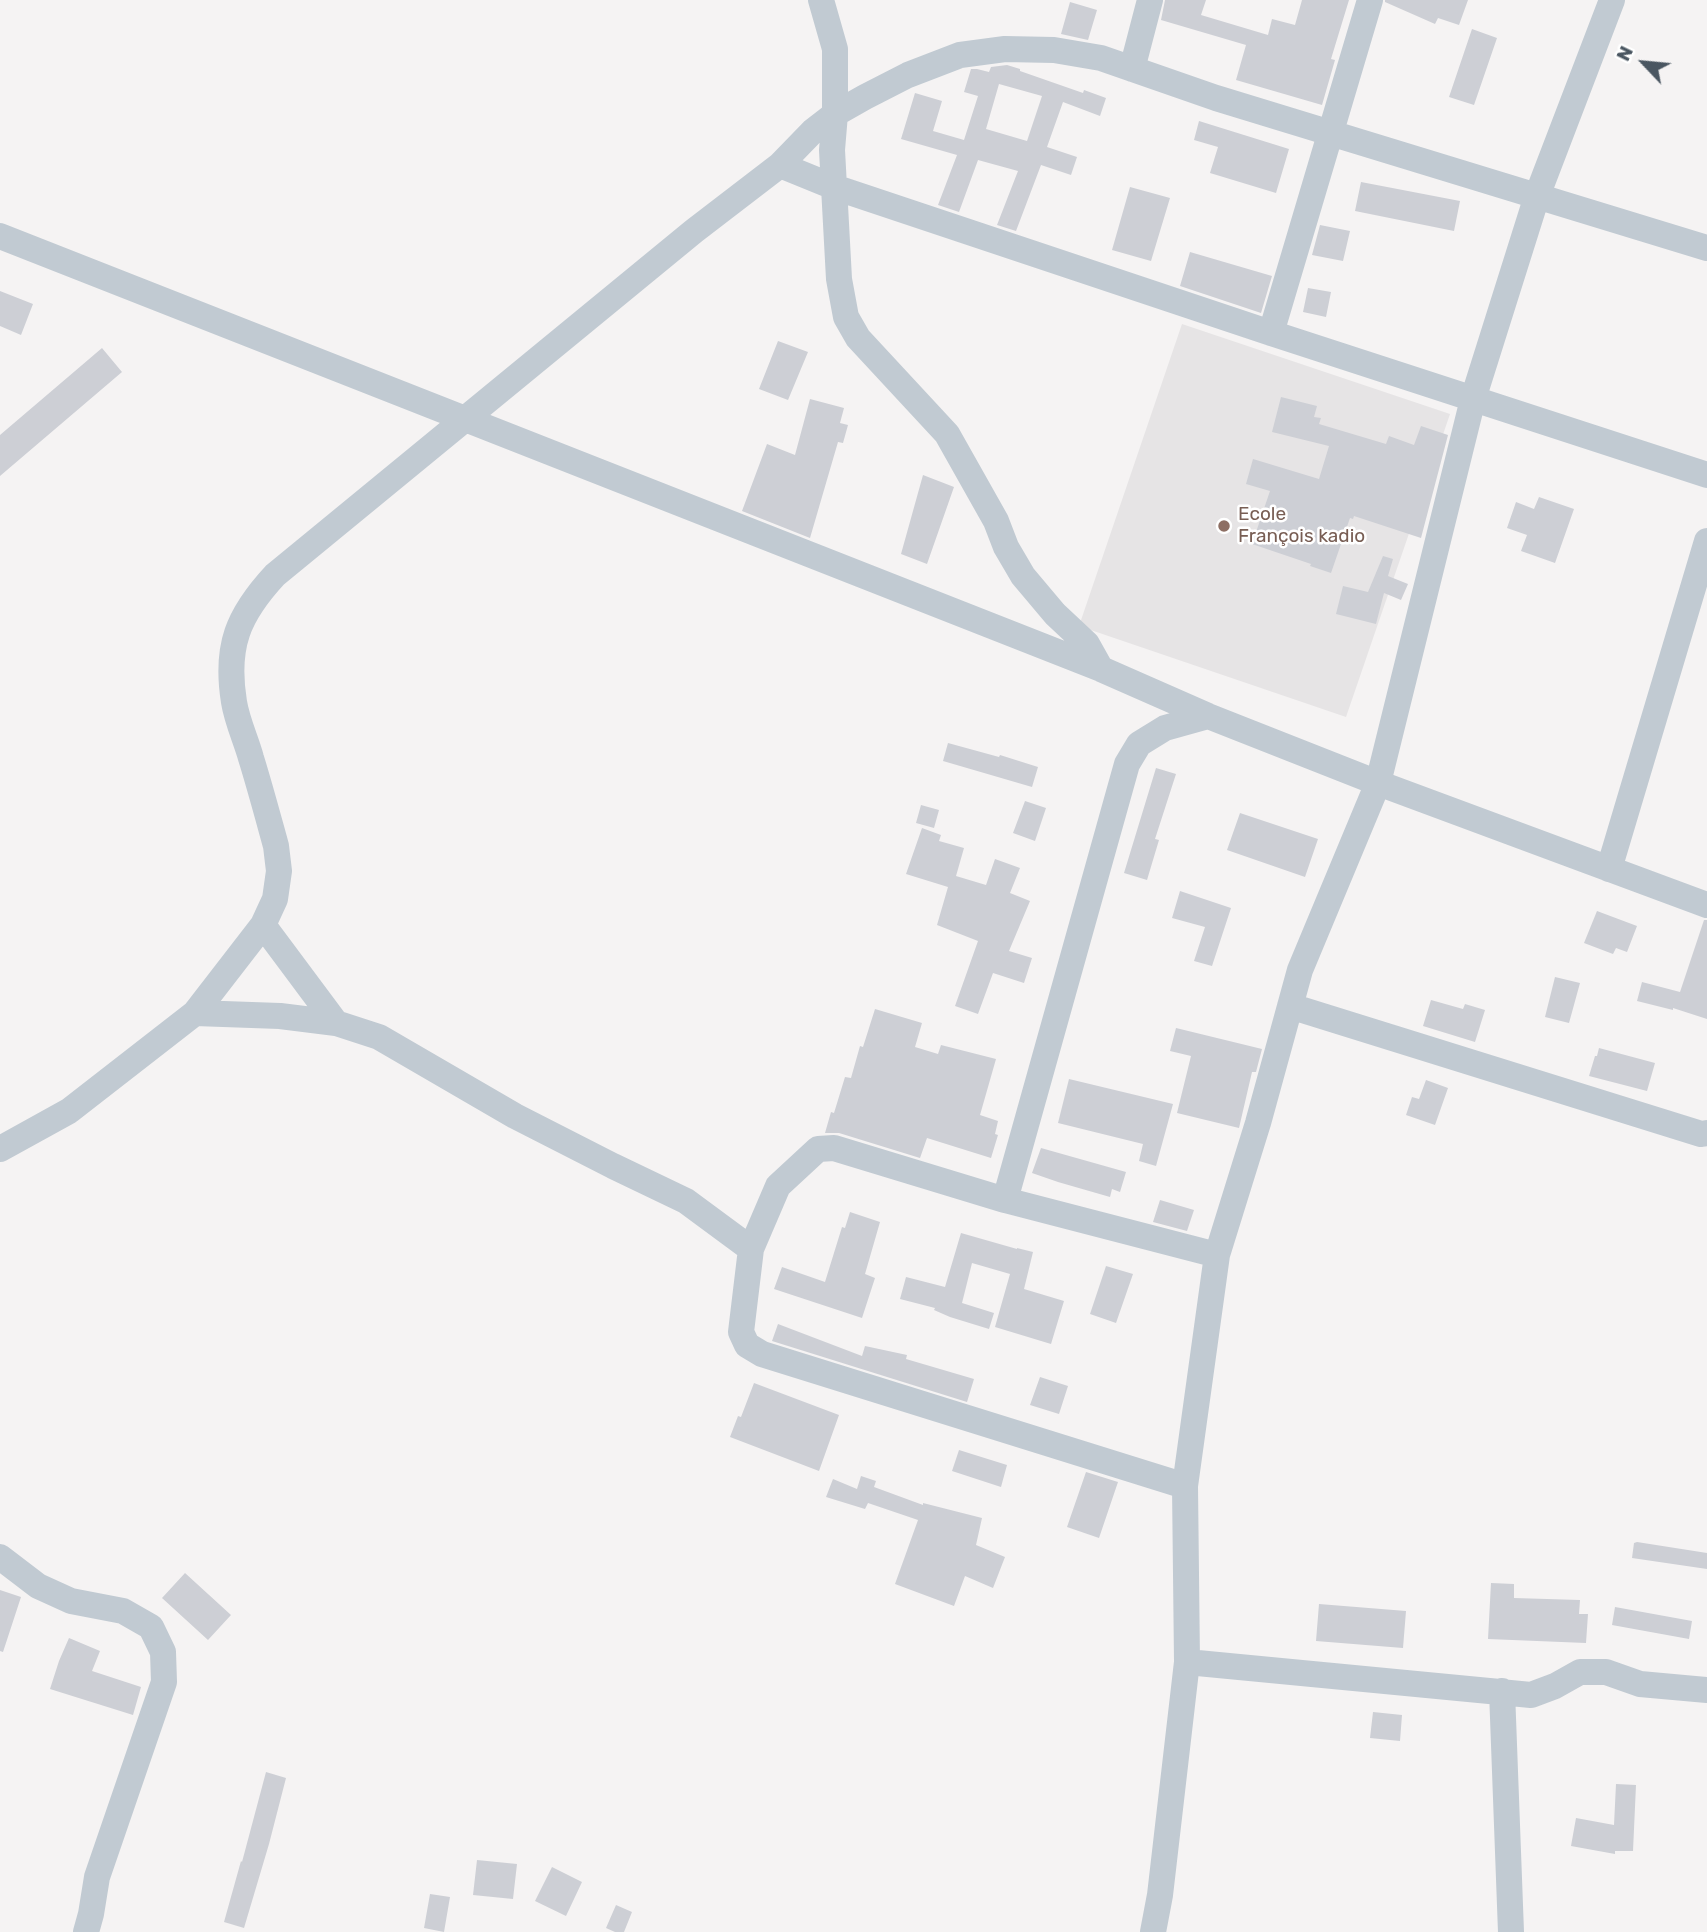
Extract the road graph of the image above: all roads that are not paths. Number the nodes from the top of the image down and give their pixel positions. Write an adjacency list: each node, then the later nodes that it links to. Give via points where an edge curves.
1 (821, 0): 6 (street, via 835,49)
2 (1150, 0): 5 (street)
3 (1370, 0): 7 (street)
4 (1612, 0): 10 (street)
5 (1132, 69): 6 (street, via 1054,50 1005,49 960,55 908,75); 7 (street)
6 (835, 114): 8 (street); 9 (street)
7 (1329, 133): 10 (street); 13 (street)
8 (779, 165): 9 (street); 15 (street)
9 (834, 187): 13 (street); 18 (street, via 846,317 858,338 947,433 1023,576 1087,644)
10 (1537, 196): 12 (street); 14 (street)
11 (0, 236): 15 (street)
12 (1707, 248)
13 (1271, 333): 14 (street)
14 (1474, 399): 16 (street); 20 (street)
15 (464, 419): 18 (street); 23 (street, via 275,575 239,625 232,654 234,704 276,846 279,871 275,899)
16 (1707, 475)
17 (1707, 541): 21 (street)
18 (1101, 669): 19 (street)
19 (1208, 716): 20 (street); 29 (street, via 1165,728 1139,744 1127,764)
20 (1378, 783): 21 (street); 24 (street, via 1300,970)
21 (1609, 869): 22 (street)
22 (1707, 905)
23 (263, 925): 25 (street); 26 (street)
24 (1290, 1006): 27 (street); 31 (street)
25 (195, 1013): 26 (street); 28 (street, via 69,1111)
26 (335, 1023): 30 (street, via 379,1037 514,1116 686,1201)
27 (1707, 1133)
28 (0, 1149)
29 (1005, 1199): 30 (street, via 834,1148 818,1149 778,1186); 31 (street)
30 (751, 1249): 32 (street, via 741,1332 747,1345 762,1354)
31 (1217, 1255): 32 (street)
32 (1185, 1486): 34 (street)
33 (0, 1557): 37 (street, via 38,1586 71,1601 123,1611 151,1627 163,1652 164,1682 97,1877)
34 (1187, 1662): 36 (street); 38 (street)
35 (1707, 1690): 36 (street, via 1640,1684 1606,1672 1580,1672 1531,1695)
36 (1502, 1692): 39 (street)
37 (86, 1932)
38 (1153, 1932)
39 (1511, 1932)

